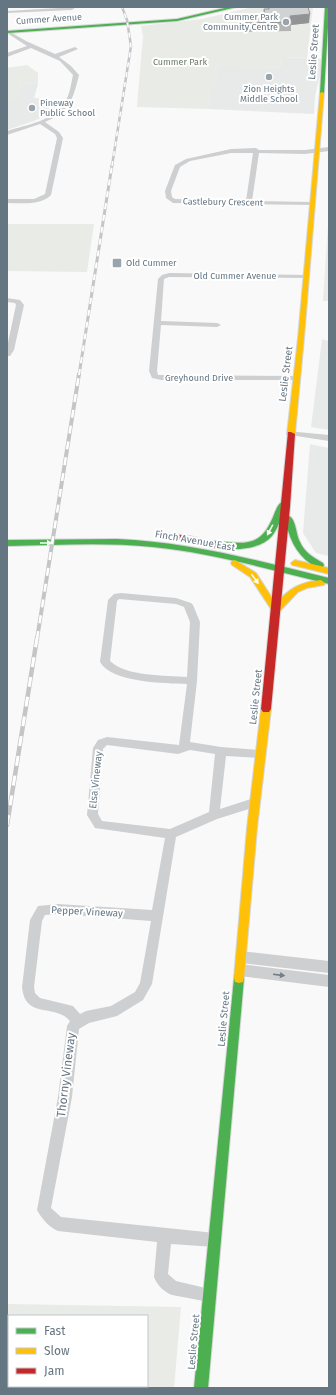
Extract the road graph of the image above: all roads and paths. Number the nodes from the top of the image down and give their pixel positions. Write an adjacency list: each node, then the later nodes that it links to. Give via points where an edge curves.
1 (74, 7): 4 (street, via 62,10)
2 (235, 7): 5 (main road, Cummer Avenue, via 177,20)
3 (327, 7): 6 (main road, Leslie Street)
4 (7, 12)
5 (7, 31): 7 (street)
6 (328, 41): 15 (main road, Leslie Street)
7 (31, 46): 9 (street); 10 (street)
8 (75, 48): 10 (street)
9 (7, 55)
10 (56, 56): 11 (street, via 71,66 76,75 73,89 67,104 50,118)
11 (40, 122): 12 (street); 17 (street, via 57,133 60,138 48,195 34,201)
12 (7, 133)
13 (329, 149): 15 (street, Castlebury Crescent)
14 (256, 150): 15 (street, Castlebury Crescent); 18 (street); 18 (street, Castlebury Crescent, via 231,151 188,160 177,166 168,191 169,198 173,201)
15 (318, 150): 16 (street); 19 (main road, Leslie Street)
16 (329, 152)
17 (7, 202)
18 (249, 202): 19 (street, Castlebury Crescent)
19 (312, 204): 21 (main road, Leslie Street)
20 (164, 276): 21 (street, Old Cummer Avenue); 23 (street, Greyhound Drive, via 161,279)
21 (307, 276): 26 (main road, Leslie Street)
22 (7, 300): 25 (street, via 18,301 20,305)
23 (158, 323): 24 (street); 26 (street, Greyhound Drive, via 155,376)
24 (217, 325)
25 (7, 354)
26 (296, 378): 27 (main road, Leslie Street)
27 (290, 433): 28 (street); 29 (main road, Leslie Street)
28 (329, 438)
29 (286, 495): 30 (main road, Leslie Street); 33 (main road, one-way to 33, via 266,538 246,544)
30 (286, 507): 35 (main road, Leslie Street); 36 (main road, via 300,553)
31 (7, 534): 33 (main road, Finch Avenue East, via 154,536)
32 (7, 543): 34 (main road, Finch Avenue East, one-way to 34, via 141,544)
33 (205, 543): 35 (main road, Finch Avenue East)
34 (210, 554): 35 (main road, Finch Avenue East); 38 (main road, one-way to 38, via 236,563 249,571)
35 (280, 565): 36 (main road, Finch Avenue East); 37 (main road, Finch Avenue East); 38 (main road, Leslie Street)
36 (329, 570)
37 (329, 582): 38 (main road, via 294,588)
38 (276, 610): 42 (main road, Leslie Street)
39 (192, 681): 39 (street, via 195,622 188,605 176,601 117,596 113,600 105,662 108,667 128,675); 40 (street)
40 (184, 748): 41 (street, Elsa Vineway, via 190,746); 45 (street, Elsa Vineway, via 178,750 107,741 98,748 92,815 99,825)
41 (221, 752): 42 (street, Elsa Vineway); 44 (street)
42 (261, 754): 43 (main road, Leslie Street)
43 (254, 803): 44 (street); 47 (main road, Leslie Street)
44 (214, 815): 45 (street)
45 (171, 834): 46 (street, Thorny Vineway)
46 (158, 916): 51 (street, Thorny Vineway, via 146,984 139,996 113,1012 86,1017); 51 (street, Pepper Vineway, via 58,908 42,910 36,920 29,996 37,1002 69,1010)
47 (241, 957): 48 (street); 49 (main road, Leslie Street)
48 (329, 967)
49 (240, 970): 50 (street, one-way to 50); 53 (main road, Leslie Street)
50 (329, 982)
51 (79, 1021): 52 (street, Thorny Vineway, via 73,1026 65,1097 44,1210 58,1224)
52 (165, 1236): 53 (street, Thorny Vineway); 54 (street, via 161,1276 172,1288)
53 (215, 1240): 54 (main road, Leslie Street)
54 (209, 1295): 55 (main road, Leslie Street)
55 (201, 1388)

